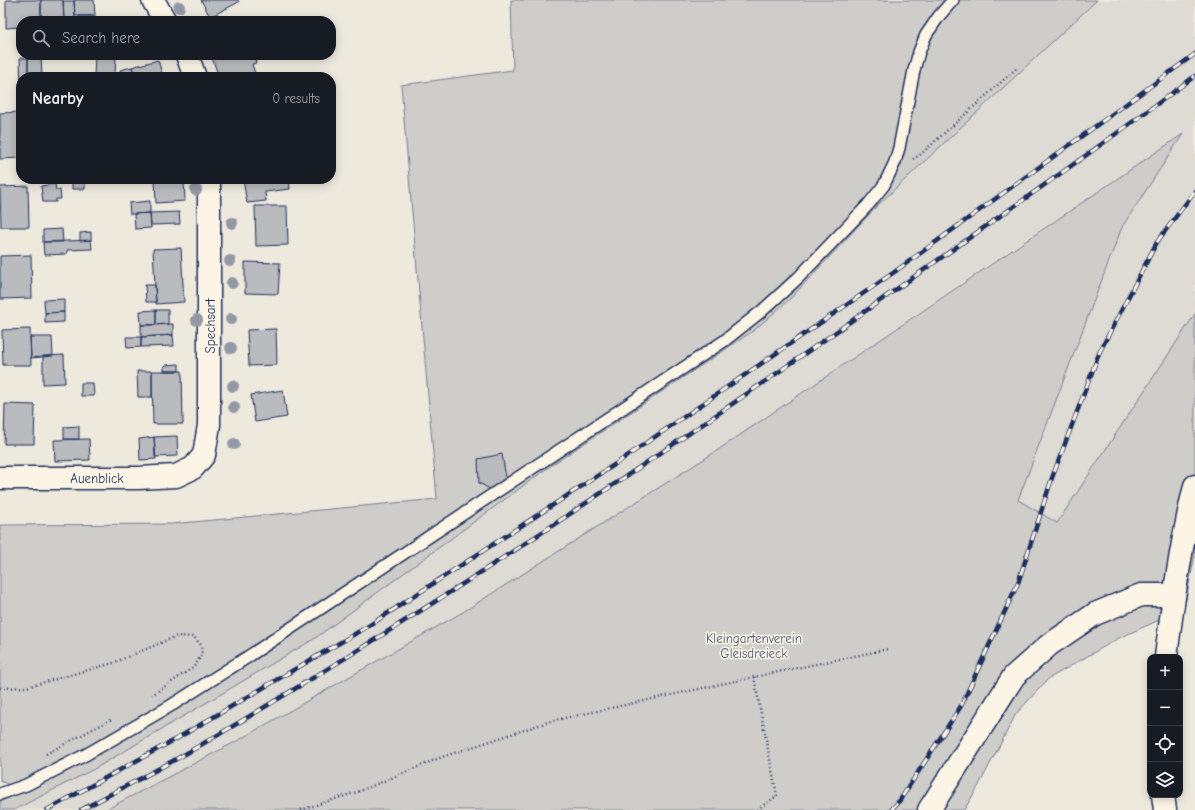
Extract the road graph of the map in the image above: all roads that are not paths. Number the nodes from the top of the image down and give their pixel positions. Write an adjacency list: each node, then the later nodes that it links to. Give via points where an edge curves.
1 (152, 0): 3 (street)
2 (953, 0): 12 (lane, via 939,16 919,52 900,148 884,185 798,278 763,310 724,341 172,705 87,754 26,785)
3 (162, 16)
4 (188, 60): 5 (street)
5 (193, 72)
6 (209, 184): 7 (street, Spechsart, via 209,425 204,455)
7 (193, 468): 8 (street, Auenblick, via 176,476 138,478)
8 (0, 478)
9 (1195, 486): 10 (street)
10 (1173, 595): 11 (street); 14 (street, via 1141,594 1095,614 1049,645 1014,676)
11 (1166, 654)
12 (0, 794)
13 (1164, 798): 15 (street)
14 (929, 810)
15 (1166, 810)

